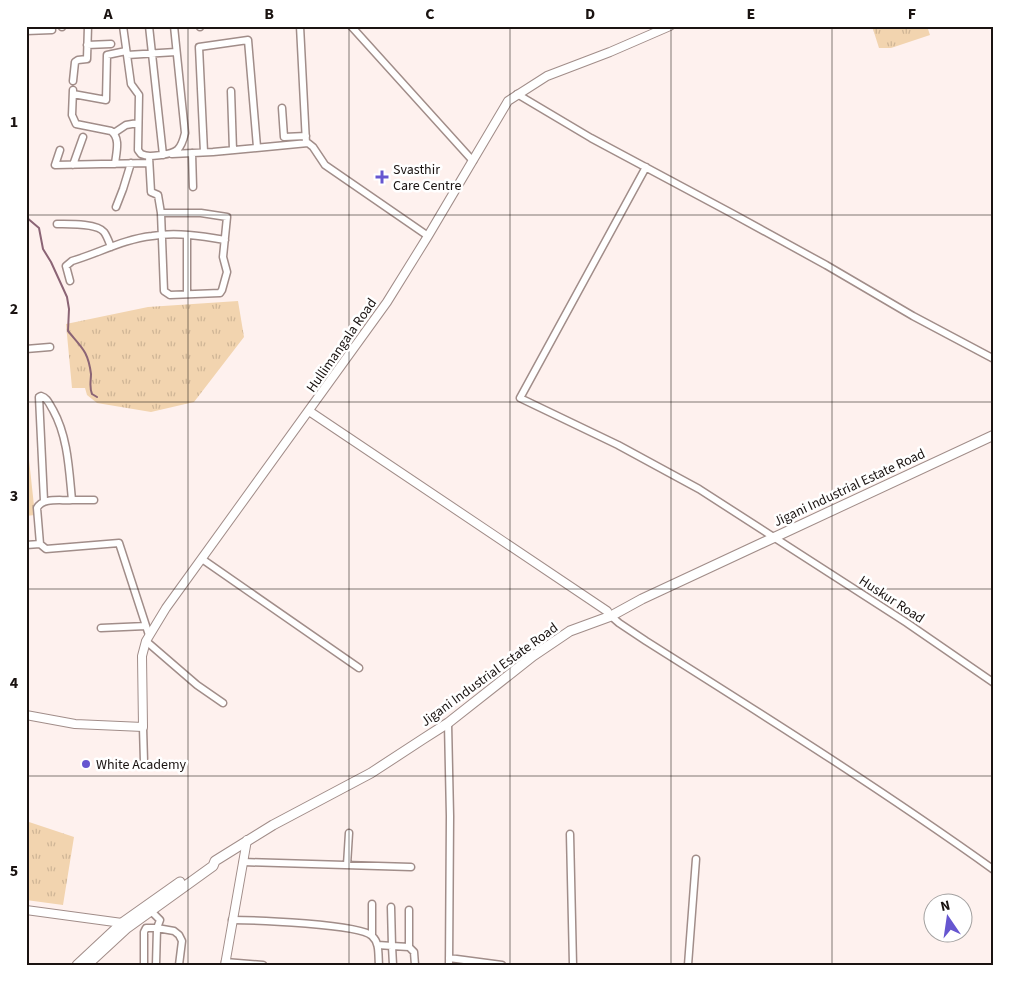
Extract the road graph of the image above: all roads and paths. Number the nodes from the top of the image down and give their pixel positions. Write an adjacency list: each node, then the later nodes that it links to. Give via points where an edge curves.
1 (88, 26): 11 (street)
2 (123, 26): 13 (street)
3 (148, 26): 14 (street)
4 (174, 26): 12 (street)
5 (300, 26): 22 (street)
6 (351, 26): 31 (street)
7 (670, 26): 17 (street, Hullimangala Road, via 547,76)
8 (26, 30): 9 (street)
9 (52, 30)
10 (111, 44): 11 (street)
11 (87, 45): 15 (street, via 87,60 75,62)
12 (176, 52): 14 (street); 28 (street, via 185,133 180,147)
13 (127, 53): 14 (street); 19 (street, via 131,84 139,94); 20 (street, via 107,55 106,100 73,92 72,115 76,124)
14 (151, 53): 29 (street)
15 (73, 81)
16 (231, 91): 25 (street)
17 (517, 94): 31 (street, Hullimangala Road, via 508,101); 35 (street)
18 (282, 108): 22 (street, via 284,137)
19 (138, 123): 20 (street, via 126,125); 30 (street, via 138,150)
20 (114, 133): 33 (street, via 117,139)
21 (83, 137): 34 (street)
22 (306, 140): 23 (street); 42 (street, via 325,164)
23 (257, 147): 25 (street); 26 (street, via 248,40 198,47)
24 (60, 150): 34 (street, via 55,165)
25 (233, 150): 26 (street)
26 (204, 152): 27 (street)
27 (192, 153): 28 (street); 36 (street)
28 (172, 154): 29 (street)
29 (163, 155): 30 (street)
30 (149, 160): 32 (street); 38 (street, via 151,192 158,195)
31 (473, 161): 42 (street, Hullimangala Road)
32 (131, 162): 33 (street); 37 (street)
33 (115, 164): 34 (street)
34 (73, 165)
35 (646, 167): 49 (street); 55 (street, Huskur Road, via 520,398 618,445 699,489)
36 (193, 187)
37 (116, 207)
38 (161, 213): 40 (street); 43 (street, via 225,216 228,220)
39 (57, 224): 44 (street, via 100,228)
40 (162, 235): 41 (street); 44 (street); 46 (street, via 164,292)
41 (187, 236): 43 (street); 46 (street)
42 (428, 236): 50 (street, Hullimangala Road, via 387,302)
43 (225, 240): 46 (street, via 223,257 227,270 222,290 216,294)
44 (111, 247): 45 (street, via 72,261 66,266)
45 (70, 281)
46 (186, 294)
47 (50, 347): 48 (street)
48 (26, 349)
49 (994, 359)
50 (309, 411): 58 (street, Hullimangala Road); 59 (street)
51 (992, 438): 55 (main road, Jigani Industrial Estate Road)
52 (72, 500): 53 (street); 54 (street); 54 (street, via 68,456 60,423 47,398 40,396)
53 (94, 500)
54 (44, 501): 56 (street, via 37,508)
55 (775, 537): 59 (main road, Jigani Industrial Estate Road); 64 (street, Huskur Road)
56 (40, 544): 57 (street); 60 (street, via 46,549 119,543)
57 (26, 545)
58 (202, 559): 62 (street, Hullimangala Road); 63 (street)
59 (609, 613): 67 (main road, Jigani Industrial Estate Road, via 570,631 533,656); 78 (street, via 619,623 860,778)
60 (146, 626): 61 (street); 62 (street)
61 (101, 628)
62 (148, 638): 65 (street, via 197,685); 68 (street, Hullimangala Road, via 142,656)
63 (358, 668)
64 (994, 683)
65 (223, 703)
66 (26, 715): 68 (street, via 75,724)
67 (448, 722): 72 (main road, Jigani Industrial Estate Road, via 371,773); 91 (street)
68 (144, 727): 69 (street, Hullimangala Road)
69 (144, 762)
70 (349, 833): 76 (street)
71 (570, 834): 103 (street)
72 (247, 840): 74 (main road, Jigani Industrial Estate Road); 75 (street)
73 (696, 859): 104 (street)
74 (215, 861): 83 (main road, Jigani Industrial Estate Road, via 213,866); 85 (main road, Jigani Industrial Estate Road)
75 (243, 862): 76 (street); 84 (street)
76 (347, 865): 77 (street)
77 (411, 867)
78 (994, 870)
79 (372, 904): 87 (street)
80 (391, 906): 89 (street)
81 (26, 910): 85 (street)
82 (409, 910): 90 (street)
83 (151, 911): 85 (main road, Jigani Industrial Estate Road); 86 (street, via 160,920)
84 (232, 920): 87 (street, via 281,921 357,930); 92 (street)
85 (124, 926): 93 (main road, Jigani Industrial Estate Road); 94 (main road, Jigani Industrial Estate Road)
86 (157, 928): 95 (street, via 146,928 144,932); 96 (street); 97 (street, via 180,935)
87 (372, 935): 88 (street)
88 (378, 945): 89 (street); 99 (street)
89 (392, 946): 90 (street); 100 (street)
90 (409, 946): 101 (street, via 414,952)
91 (449, 962): 102 (street)
92 (225, 963): 98 (street)
93 (77, 965)
94 (87, 965)
95 (144, 965)
96 (156, 965)
97 (179, 965)
98 (263, 965)
99 (379, 965)
100 (393, 965)
101 (415, 965)
102 (502, 965)
103 (574, 965)
104 (688, 965)

